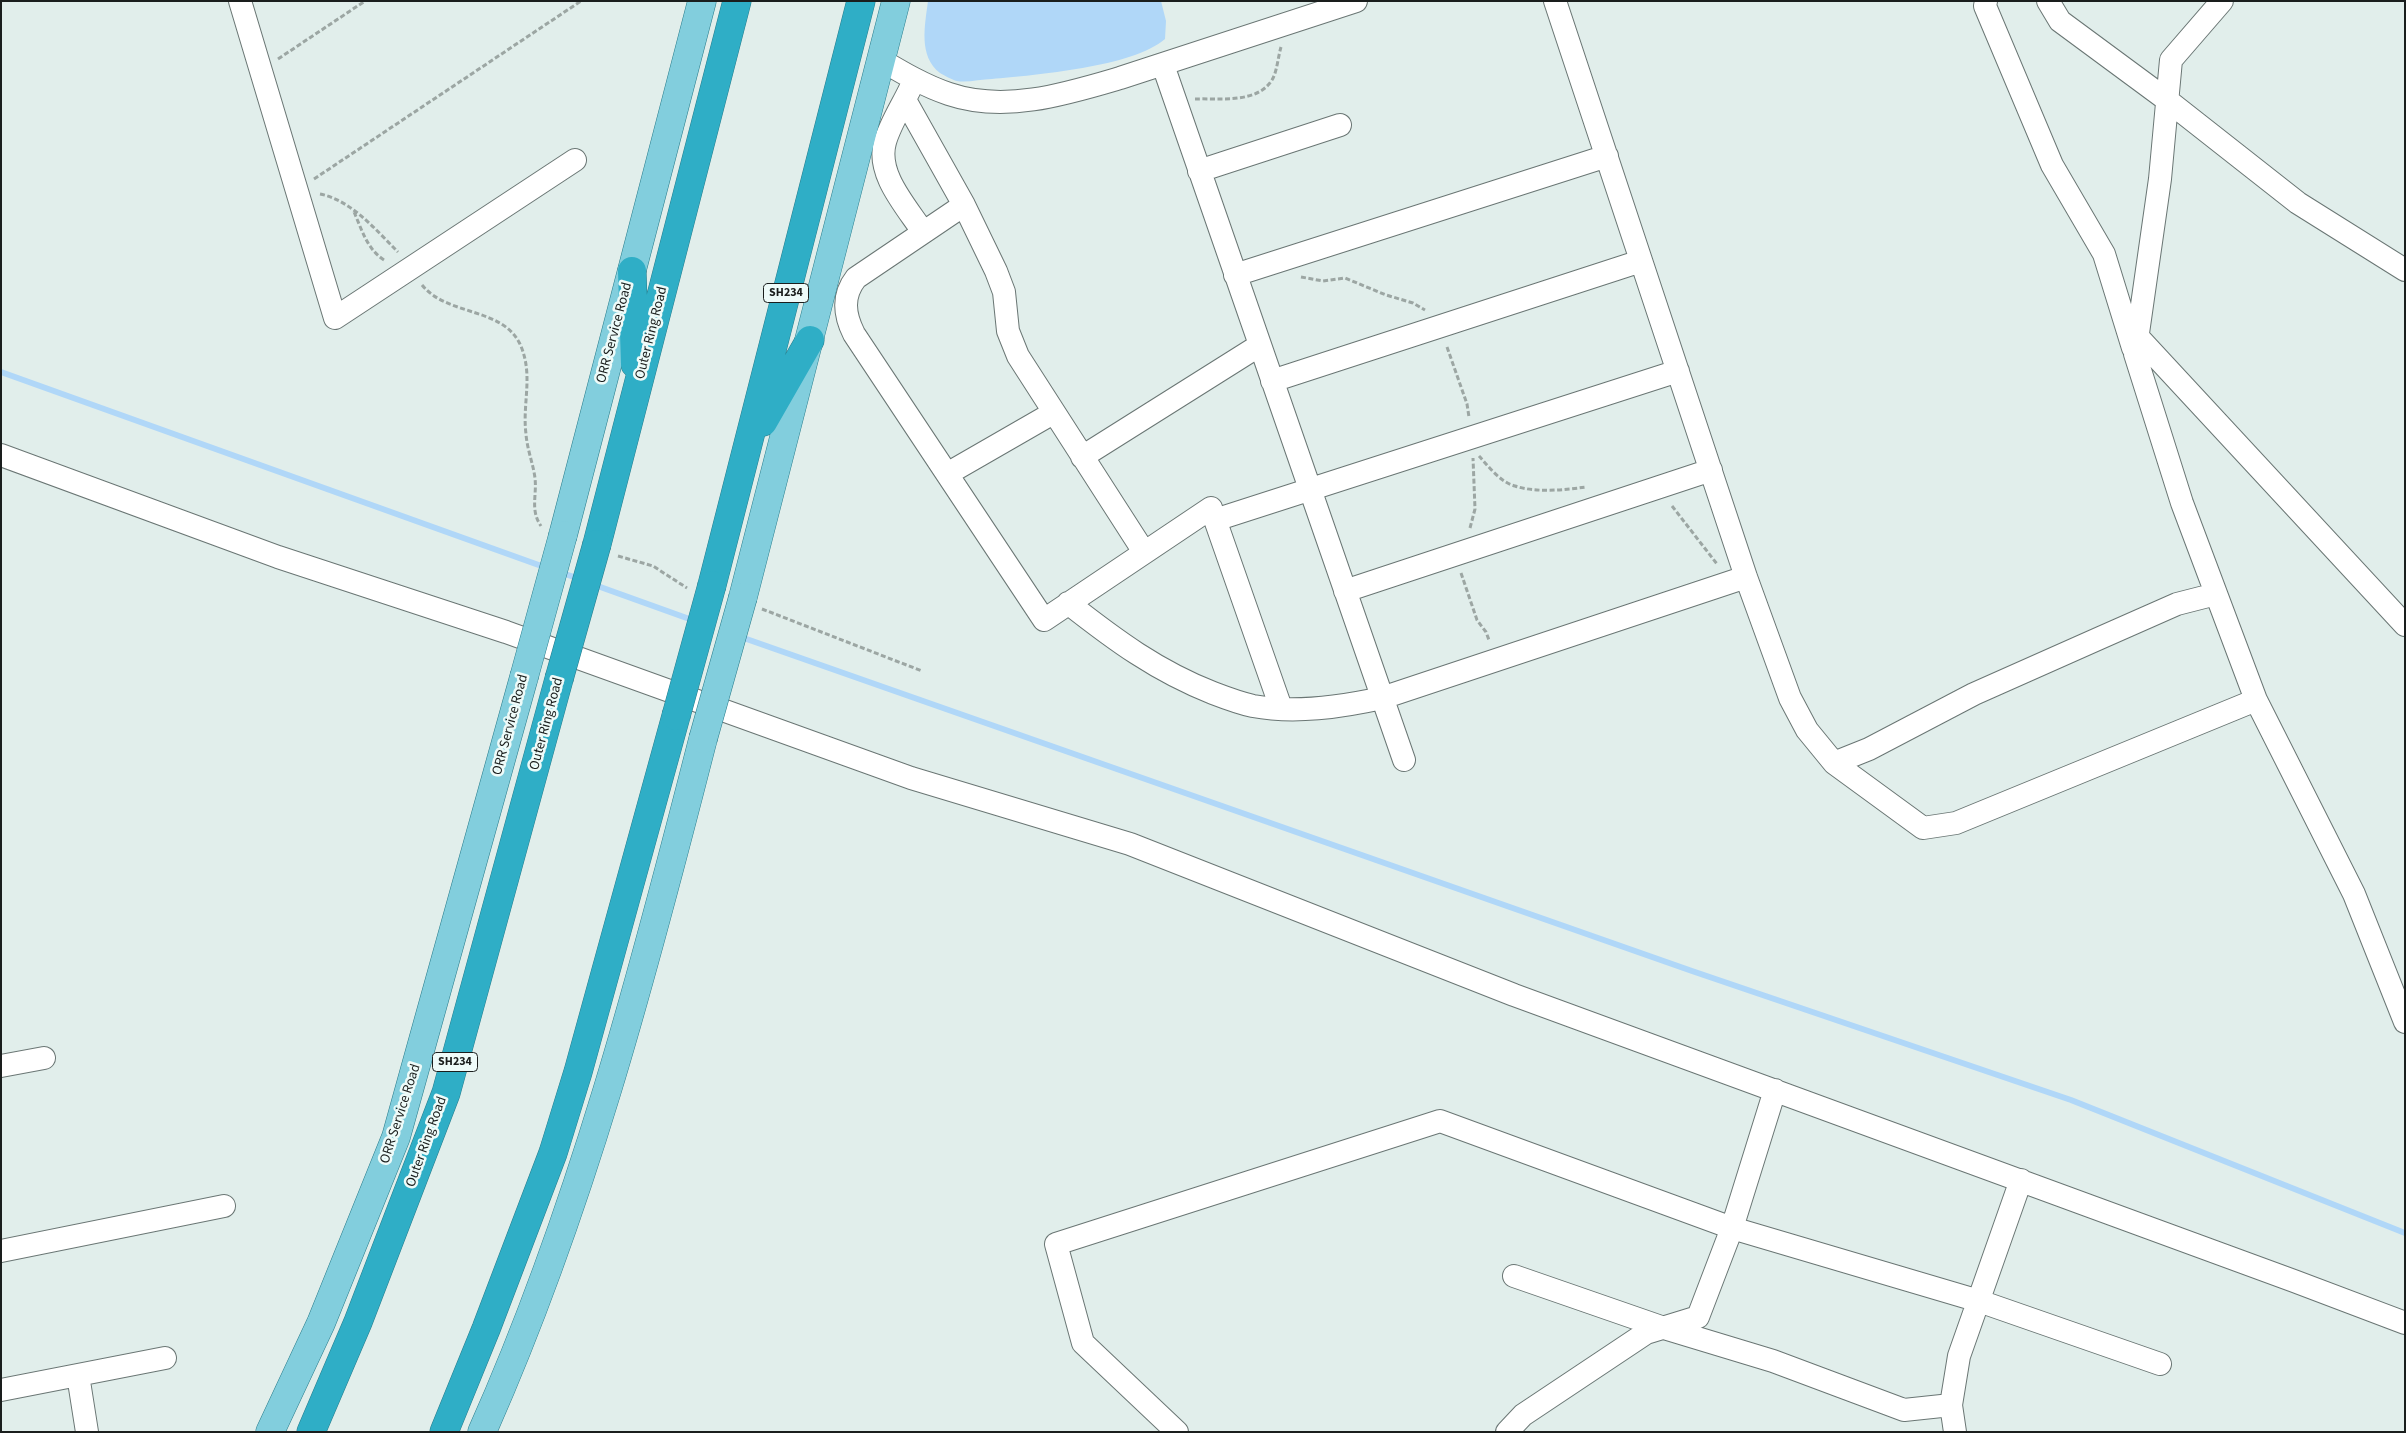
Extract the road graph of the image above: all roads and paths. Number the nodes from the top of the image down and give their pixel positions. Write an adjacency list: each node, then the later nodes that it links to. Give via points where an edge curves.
1 (240, 1): 16 (street)
2 (364, 1): 16 (path)
3 (582, 1): 25 (path)
4 (702, 1): 31 (main road, ORR Service Road)
5 (737, 1): 42 (highway, Outer Ring Road / SH234)
6 (861, 1): 45 (highway, SH234)
7 (896, 1): 14 (main road)
8 (1356, 1): 15 (street)
9 (1555, 1): 22 (street)
10 (1986, 1): 39 (street, via 1985,6 2052,165 2104,254)
11 (2048, 1): 20 (street, via 2060,21)
12 (2222, 1): 20 (street, via 2171,60)
13 (1282, 45): 19 (path, via 1272,80 1263,88 1245,97)
14 (881, 60): 17 (street); 37 (main road)
15 (1163, 65): 17 (street, via 1082,89 1023,101 971,100); 19 (street)
16 (261, 70): 25 (street)
17 (915, 79): 18 (street)
18 (905, 100): 26 (street); 28 (street, via 885,140 884,165 889,180)
19 (1175, 100): 24 (street)
20 (2167, 100): 32 (street, via 2298,203); 39 (street, via 2160,179)
21 (1340, 125): 24 (street)
22 (1607, 156): 29 (street); 30 (street)
23 (575, 160): 33 (street)
24 (1199, 171): 34 (street)
25 (297, 190): 33 (street, via 335,318)
26 (964, 205): 28 (street); 43 (street, via 1004,292 1008,331 1018,356)
27 (353, 211): 33 (path, via 374,254)
28 (923, 232): 49 (street, via 856,278 846,296 845,311 854,334)
29 (1641, 261): 36 (street); 40 (street)
30 (1273, 262): 34 (street); 36 (path, via 1295,276 1323,281 1345,278 1413,303 1432,315)
31 (632, 270): 42 (highway); 83 (main road, ORR Service Road, bridge, via 563,535 396,1137 321,1323)
32 (2405, 270)
33 (402, 274): 35 (path)
34 (1236, 275): 38 (street)
35 (426, 289)
36 (1440, 327): 41 (street); 44 (path, via 1467,404)
37 (810, 340): 45 (highway); 86 (main road, bridge, via 744,597 629,1018 579,1185 509,1371)
38 (1260, 345): 41 (street); 47 (street)
39 (2136, 345): 56 (street, via 2182,503); 58 (street)
40 (1678, 371): 44 (street); 48 (street)
41 (1272, 381): 50 (street)
42 (636, 396): 84 (highway, Outer Ring Road / SH234, bridge, via 446,1093 358,1322)
43 (1053, 413): 47 (street); 49 (street)
44 (1472, 437): 50 (street); 53 (path, via 1475,509)
45 (746, 452): 85 (highway, SH234, bridge, via 578,1072 553,1153)
46 (1, 455): 68 (street, via 278,557 506,632 911,778 1130,844 1514,996)
47 (1082, 457): 52 (street)
48 (1711, 470): 53 (street); 54 (street)
49 (947, 474): 57 (street, via 1044,620)
50 (1309, 488): 51 (street); 55 (street)
51 (1215, 520): 52 (street, via 1211,508); 62 (street)
52 (1144, 552): 57 (street)
53 (1463, 552): 55 (street); 59 (path, via 1460,568 1477,620 1486,632)
54 (1746, 577): 59 (street); 64 (street, via 1790,698 1807,730)
55 (1345, 591): 60 (street)
56 (2216, 594): 61 (street); 64 (street, via 2177,604 2100,638 1974,694 1869,749)
57 (1068, 603): 62 (street, via 1135,655 1190,684 1252,706)
58 (2405, 625)
59 (1493, 661): 60 (street)
60 (1382, 698): 62 (street, via 1355,704); 63 (street)
61 (2256, 700): 64 (street, via 1948,825 1923,828); 65 (street, via 2354,894)
62 (1281, 708)
63 (1404, 760)
64 (1834, 763)
65 (2405, 1022)
66 (44, 1058): 67 (street)
67 (1, 1066)
68 (1775, 1090): 69 (street); 71 (street)
69 (2021, 1180): 74 (street); 75 (street)
70 (224, 1206): 72 (street)
71 (1732, 1228): 74 (street); 76 (street, via 1698,1317); 87 (street, via 1440,1121 1056,1244 1083,1342)
72 (1, 1251)
73 (1514, 1276): 76 (street)
74 (1979, 1301): 78 (street); 81 (street, via 1959,1356)
75 (2405, 1323)
76 (1664, 1328): 81 (street, via 1773,1361 1904,1410); 88 (street, via 1646,1334 1588,1371 1523,1415)
77 (165, 1358): 79 (street)
78 (2160, 1364)
79 (78, 1375): 80 (street); 82 (street)
80 (1, 1390)
81 (1951, 1404): 89 (street)
82 (87, 1432)
83 (270, 1432)
84 (310, 1432)
85 (444, 1432)
86 (482, 1432)
87 (1177, 1432)
88 (1507, 1432)
89 (1955, 1432)

